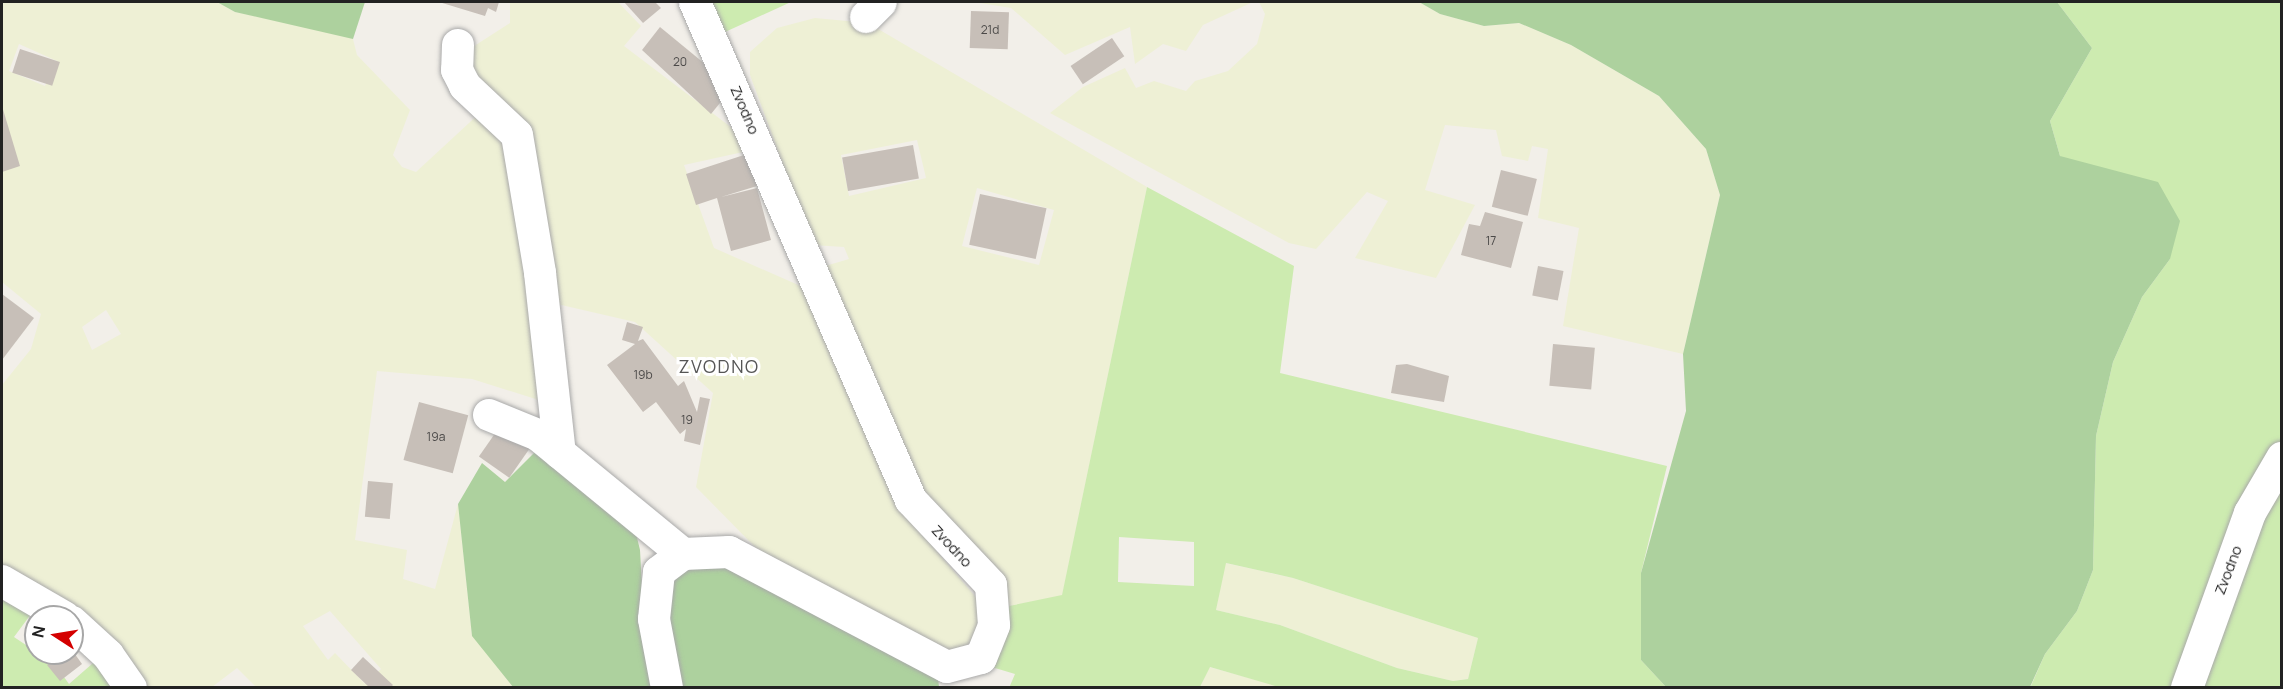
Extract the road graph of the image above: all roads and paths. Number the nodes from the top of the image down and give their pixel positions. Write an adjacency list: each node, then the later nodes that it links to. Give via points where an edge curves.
1 (694, 2): 6 (street, Zvodno, via 911,500 991,585 994,625 981,658 947,667 729,552)
2 (458, 45): 4 (street, via 457,70 465,86 517,135 539,261)
3 (489, 415): 4 (street, via 513,421)
4 (560, 453): 6 (street)
5 (2282, 458): 12 (street, Zvodno, via 2250,513)
6 (683, 554): 11 (street, via 659,572 654,619)
7 (2, 581): 8 (street)
8 (43, 605)
9 (84, 633): 10 (street, via 108,655)
10 (131, 687)
11 (667, 687)
12 (2187, 687)

